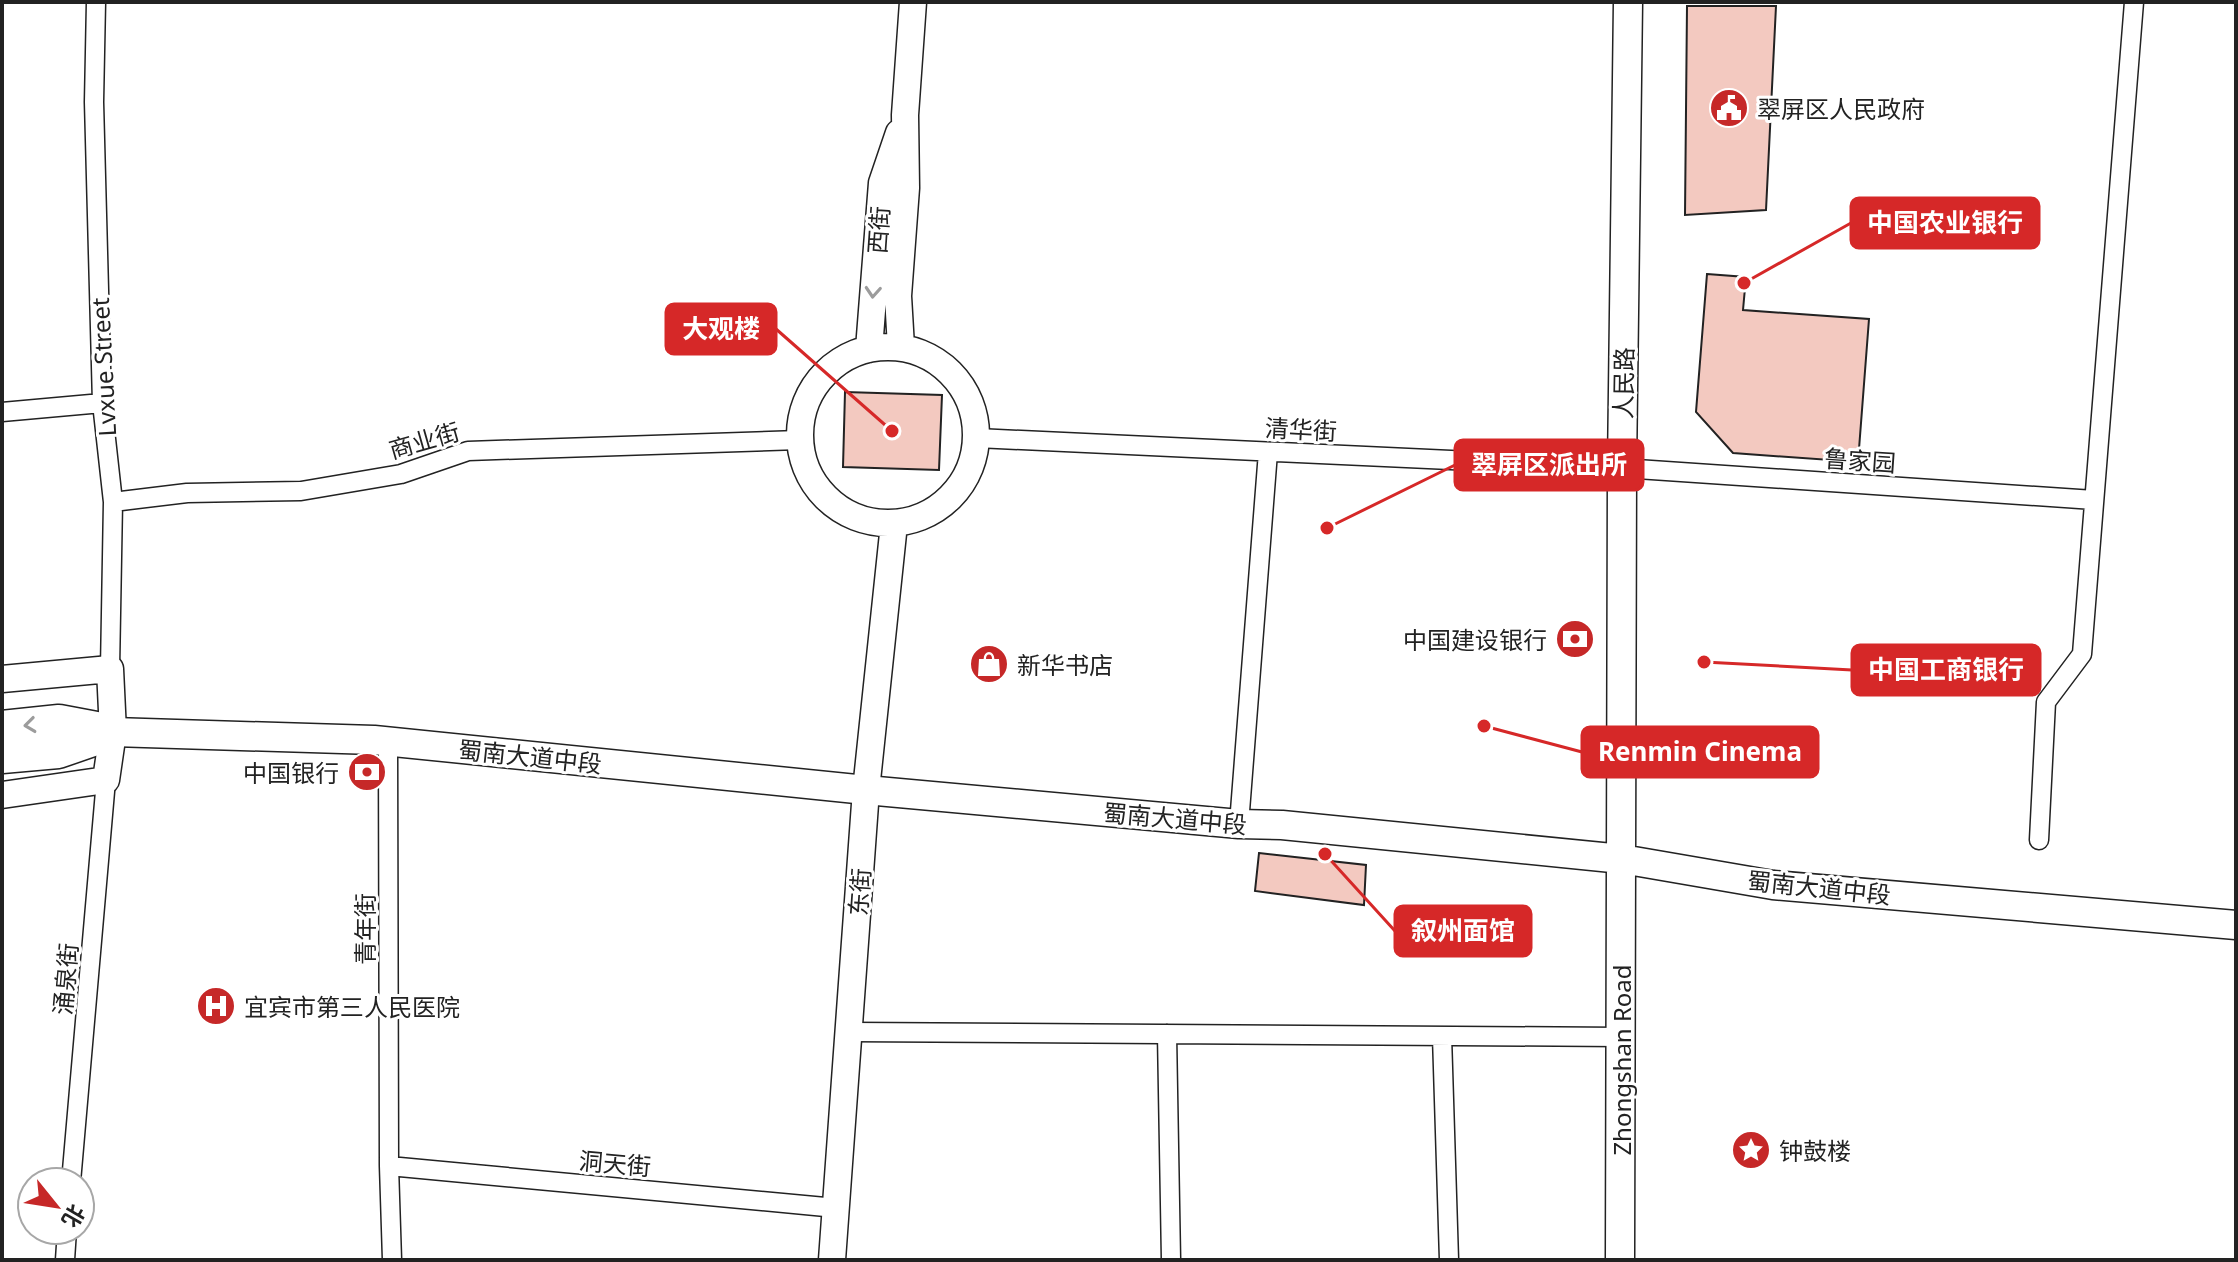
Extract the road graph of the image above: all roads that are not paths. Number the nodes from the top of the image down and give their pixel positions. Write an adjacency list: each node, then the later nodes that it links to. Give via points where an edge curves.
1 (96, 2): 8 (street, Lvxue Street)
2 (913, 2): 5 (main road, 西街)
3 (1628, 2): 13 (main road, 人民路)
4 (2134, 2): 14 (street)
5 (905, 115): 6 (main road, 西街); 7 (main road, 西街, one-way to 7, via 882,183)
6 (901, 347): 7 (main road); 10 (main road, via 942,364 968,396)
7 (869, 349): 11 (main road, via 827,370 808,395)
8 (102, 403): 9 (street); 15 (street, Lvxue Street)
9 (2, 412)
10 (977, 438): 12 (street, 清华街); 16 (main road, via 971,468 954,494 939,508)
11 (799, 440): 15 (street, 商业街, via 468,451 401,474 301,491 187,493); 16 (main road, via 816,489 839,510 867,522)
12 (1268, 452): 13 (street, 清华街); 26 (street)
13 (1622, 468): 14 (street, 鲁家园); 28 (main road, 人民路)
14 (2094, 500): 27 (street, via 2082,654 2046,702)
15 (113, 502): 17 (street, Lvxue Street)
16 (894, 524): 24 (main road, 东街)
17 (110, 669): 18 (main road); 20 (main road, Lvxue Street)
18 (2, 679)
19 (2, 728): 20 (highway, one-way to 19, via 59,722)
20 (113, 732): 21 (main road, 蜀南大道中段); 22 (highway, via 58,751); 23 (main road, Lvxue Street)
21 (388, 741): 24 (main road, 蜀南大道中段); 35 (street, 青年街)
22 (2, 756)
23 (106, 780): 25 (main road); 34 (street, 涌泉街)
24 (866, 790): 26 (main road, 蜀南大道中段); 30 (main road, 东街)
25 (2, 795)
26 (1239, 824): 28 (main road, 蜀南大道中段)
27 (2039, 840)
28 (1622, 859): 29 (main road, 蜀南大道中段, via 1773,885); 33 (main road, Zhongshan Road)
29 (2236, 925)
30 (850, 1032): 31 (street); 36 (main road, 东街)
31 (1167, 1034): 32 (street); 39 (street)
32 (1442, 1036): 33 (street); 40 (street)
33 (1622, 1037): 41 (main road, Zhongshan Road)
34 (72, 1166)
35 (389, 1166): 36 (street, 洞天街); 37 (street, 青年街)
36 (836, 1208): 38 (main road, 东街)
37 (392, 1260)
38 (832, 1260)
39 (1171, 1260)
40 (1449, 1260)
41 (1620, 1260)

